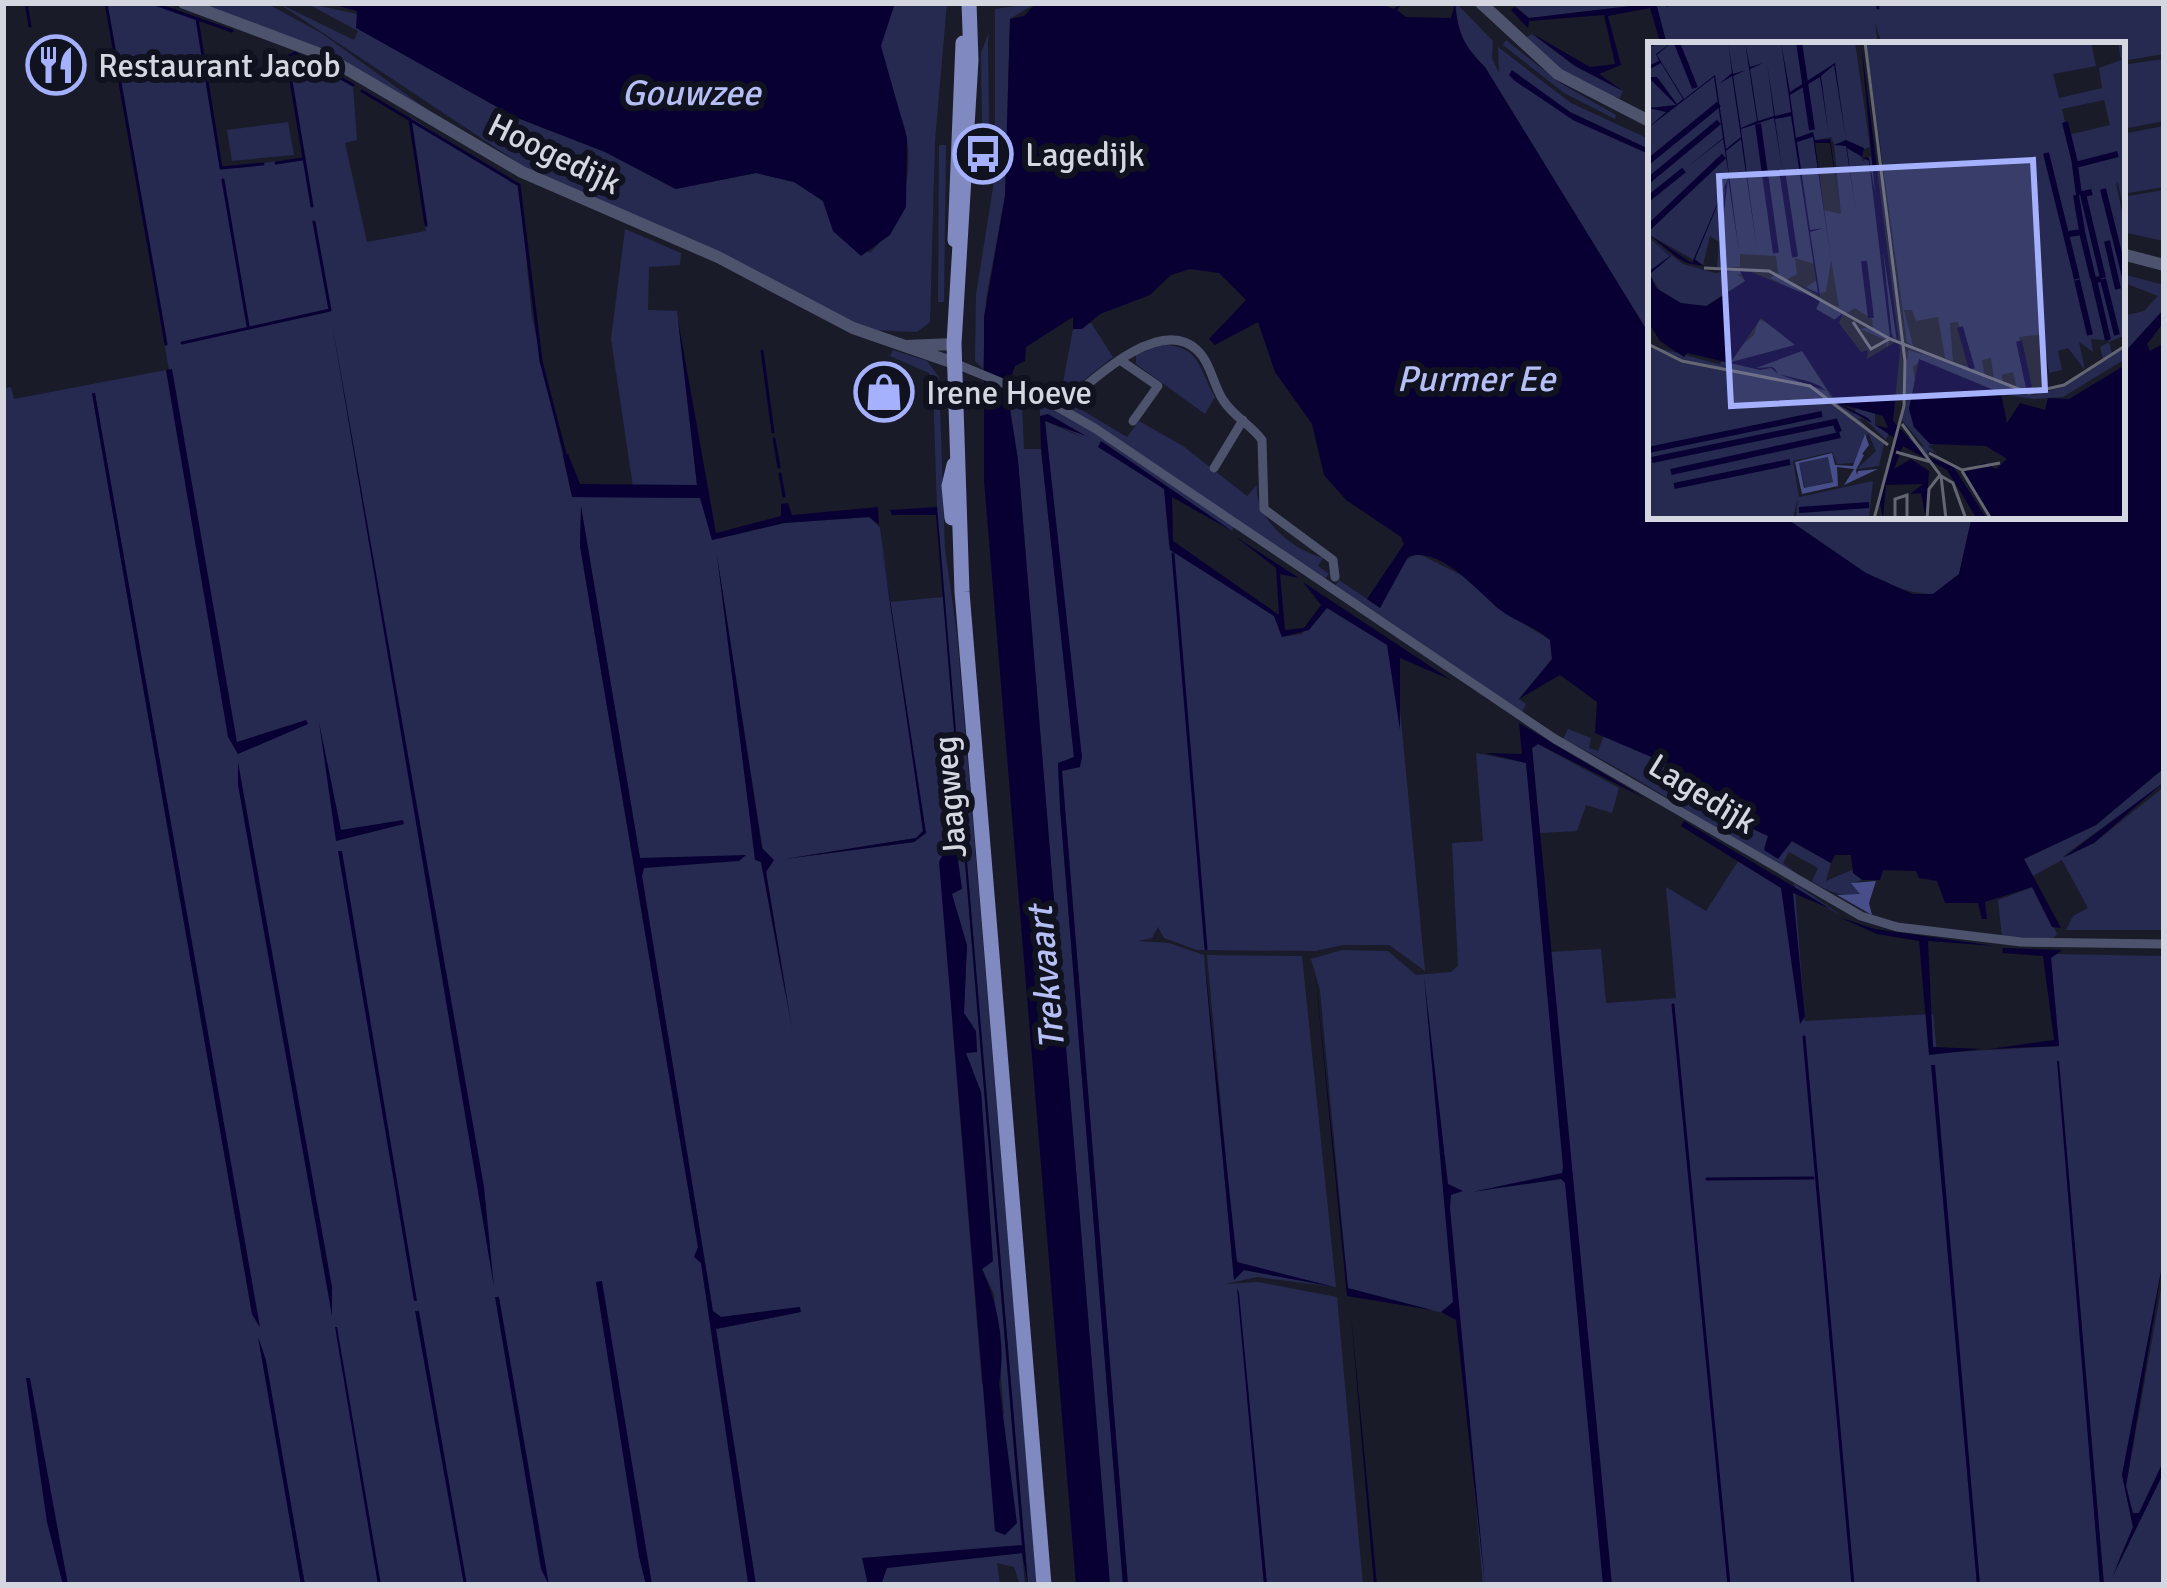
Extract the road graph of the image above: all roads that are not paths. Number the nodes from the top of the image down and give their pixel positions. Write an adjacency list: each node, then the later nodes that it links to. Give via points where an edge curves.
1 (184, 3): 8 (street, Hoogedijk, via 323,55 522,172)
2 (969, 3): 7 (main road, Jaagweg)
3 (1481, 3): 4 (street, via 1558,74)
4 (1648, 120)
5 (2125, 255): 6 (street)
6 (2164, 265)
7 (954, 344): 8 (street, Hoogedijk); 10 (main road, Jaagweg)
8 (905, 346): 10 (street, Hoogedijk)
9 (1120, 360): 11 (street); 12 (street, via 1159,341 1189,344); 13 (street, via 1157,386)
10 (954, 363): 11 (street, Lagedijk); 17 (main road, Jaagweg, via 962,592)
11 (1060, 408): 16 (street, Lagedijk, via 1555,739 1850,911 1897,927 2021,942)
12 (1243, 420): 14 (street); 15 (street, via 1264,448 1264,509 1333,560)
13 (1133, 421)
14 (1214, 468)
15 (1335, 577)
16 (2164, 944)
17 (1044, 1585)

